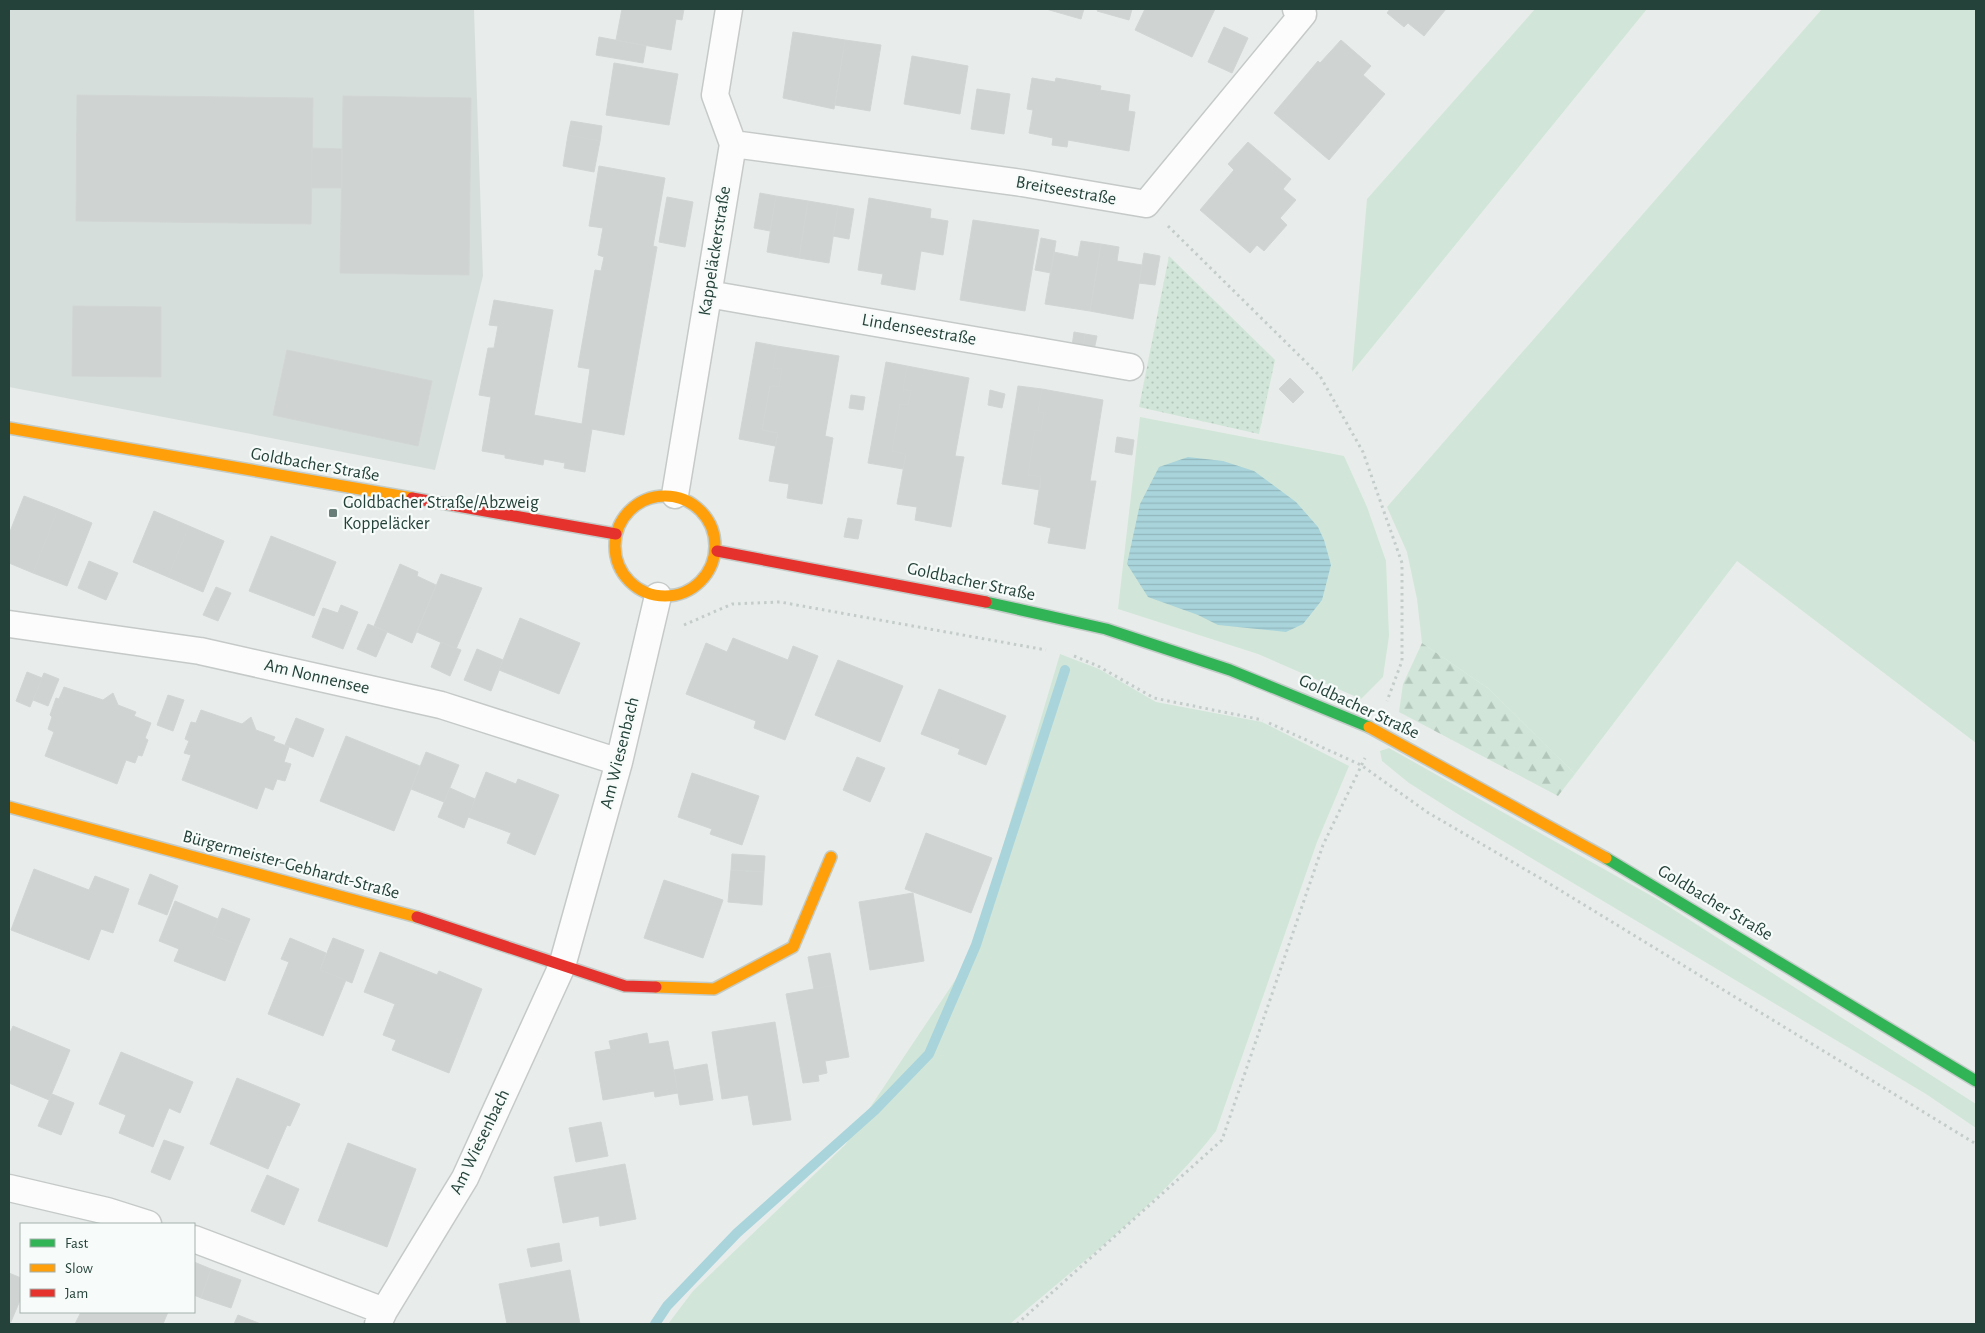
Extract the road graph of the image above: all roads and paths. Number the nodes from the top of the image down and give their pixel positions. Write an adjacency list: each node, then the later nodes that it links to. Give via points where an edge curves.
1 (729, 9): 3 (street, Kappeläckerstraße, via 715,95)
2 (1296, 9): 4 (street, via 1303,14)
3 (733, 144): 4 (street, Breitseestraße, via 1022,183); 5 (street, Kappeläckerstraße)
4 (1146, 204): 15 (path, via 1320,376 1362,452 1402,564 1402,661)
5 (708, 294): 6 (street, Lindenseestraße); 8 (street, Kappeläckerstraße)
6 (1130, 367)
7 (9, 428): 9 (street, Goldbacher Straße)
8 (675, 496): 9 (street, via 651,496 632,506 621,520); 10 (street, via 693,502 710,520)
9 (616, 534): 11 (street, via 615,555 626,578)
10 (717, 551): 11 (street, via 711,570 702,582); 15 (street, Goldbacher Straße, via 988,602 1106,629 1230,670)
11 (655, 608): 13 (path, via 682,625 732,604 780,602); 16 (street, Am Wiesenbach)
12 (9, 624): 16 (street, Am Nonnensee, via 200,651 422,701)
13 (1050, 651)
14 (1069, 654): 17 (path, via 1098,666 1154,698 1262,720)
15 (1376, 730): 21 (street, Goldbacher Straße, via 1616,864)
16 (619, 762): 20 (street, Am Wiesenbach)
17 (1361, 765): 22 (path, via 1427,812); 27 (path, via 1323,845 1222,1140)
18 (9, 807): 20 (street, Bürgermeister-Gebhardt-Straße, via 429,920)
19 (831, 857): 20 (street, via 794,947 714,990 625,986)
20 (562, 966): 26 (street, Am Wiesenbach, via 465,1178)
21 (1976, 1081)
22 (1976, 1144)
23 (9, 1188): 24 (street)
24 (145, 1223)
25 (195, 1239): 26 (street, Am Wiesenbach)
26 (381, 1317)
27 (1017, 1324)

